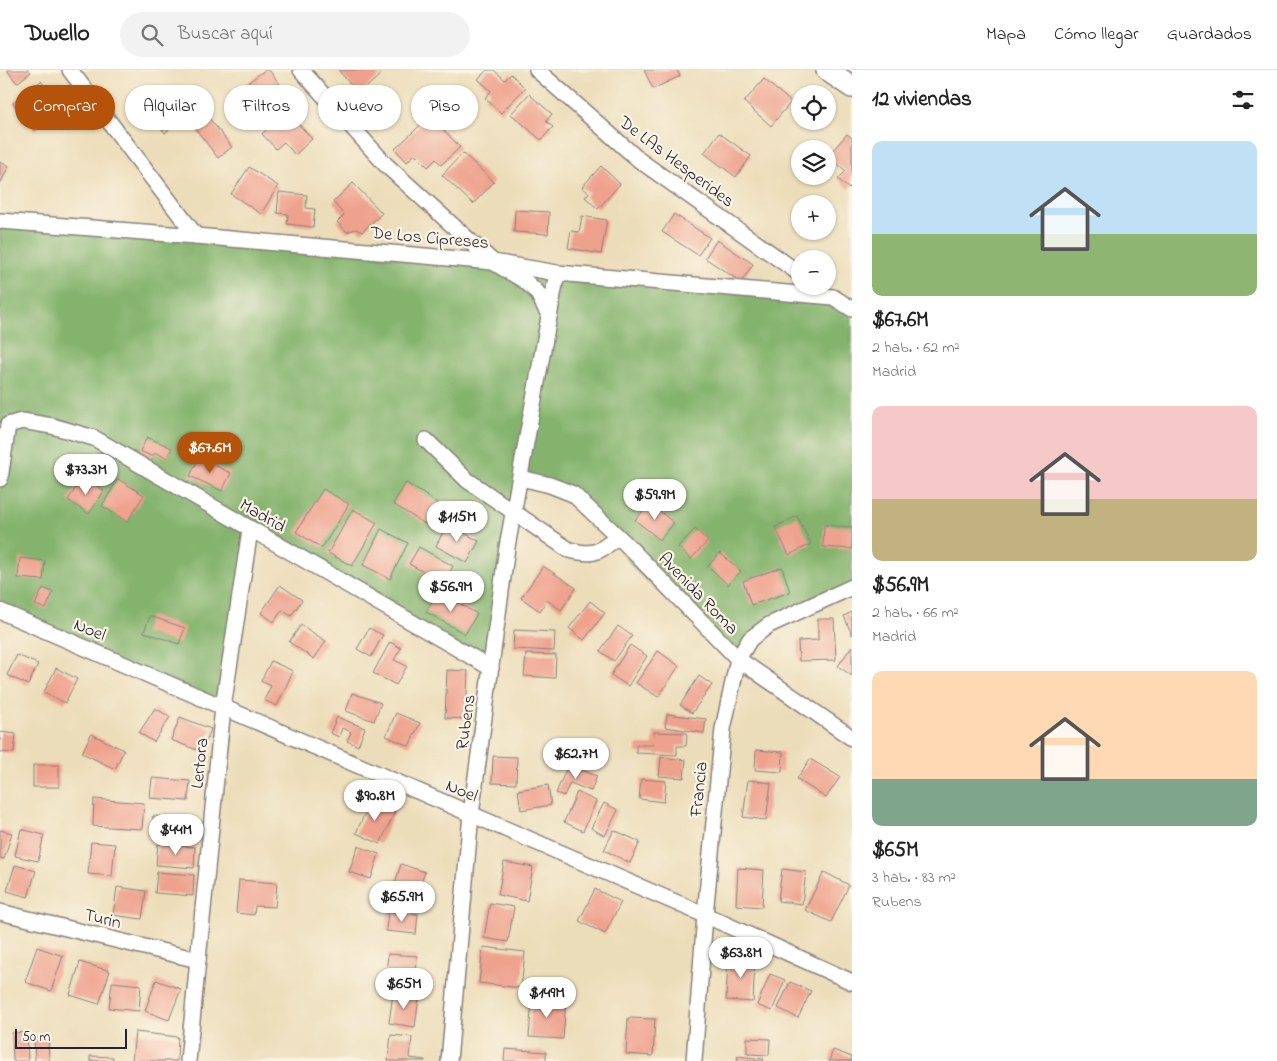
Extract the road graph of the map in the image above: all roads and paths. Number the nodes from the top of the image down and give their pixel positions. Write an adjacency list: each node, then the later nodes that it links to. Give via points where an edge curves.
1 (70, 70): 7 (street)
2 (301, 70): 8 (street, via 386,165)
3 (827, 70): 5 (main road)
4 (546, 73): 9 (street, De LAs Hesperides, via 639,160)
5 (852, 87)
6 (0, 221): 7 (street, De Los Cipreses)
7 (196, 236): 8 (street, De Los Cipreses)
8 (493, 262): 10 (street, De Los Cipreses); 14 (street, via 537,292)
9 (791, 268)
10 (557, 273): 12 (street, De Los Cipreses); 14 (street, Rubens)
11 (829, 295): 12 (street)
12 (832, 297): 13 (street, De Los Cipreses)
13 (852, 309)
14 (549, 315): 16 (street, Rubens)
15 (426, 440): 18 (street, via 467,480)
16 (521, 478): 18 (street, Rubens); 20 (street, Avenida Roma, via 574,494)
17 (0, 479): 19 (street, Madrid, via 8,425 22,420 52,426 94,438)
18 (514, 512): 20 (street, via 569,550 586,554 599,552); 24 (street, Rubens)
19 (250, 530): 24 (street, Madrid); 25 (street, Lertora)
20 (618, 537): 23 (street, Avenida Roma)
21 (852, 587): 23 (street, Francia, via 769,625 750,639)
22 (0, 610): 25 (street, Noel)
23 (738, 659): 26 (street, Avenida Roma); 29 (street, Francia, via 723,729)
24 (491, 668): 27 (street, Rubens)
25 (223, 707): 27 (street, Noel); 30 (street, Lertora)
26 (852, 738)
27 (471, 814): 29 (street, Noel); 33 (street, Rubens)
28 (0, 912): 30 (street, Turin)
29 (704, 915): 31 (street, Noel); 34 (street, Francia)
30 (198, 960): 32 (street, Lertora)
31 (852, 982)
32 (188, 1061)
33 (449, 1061)
34 (694, 1061)

